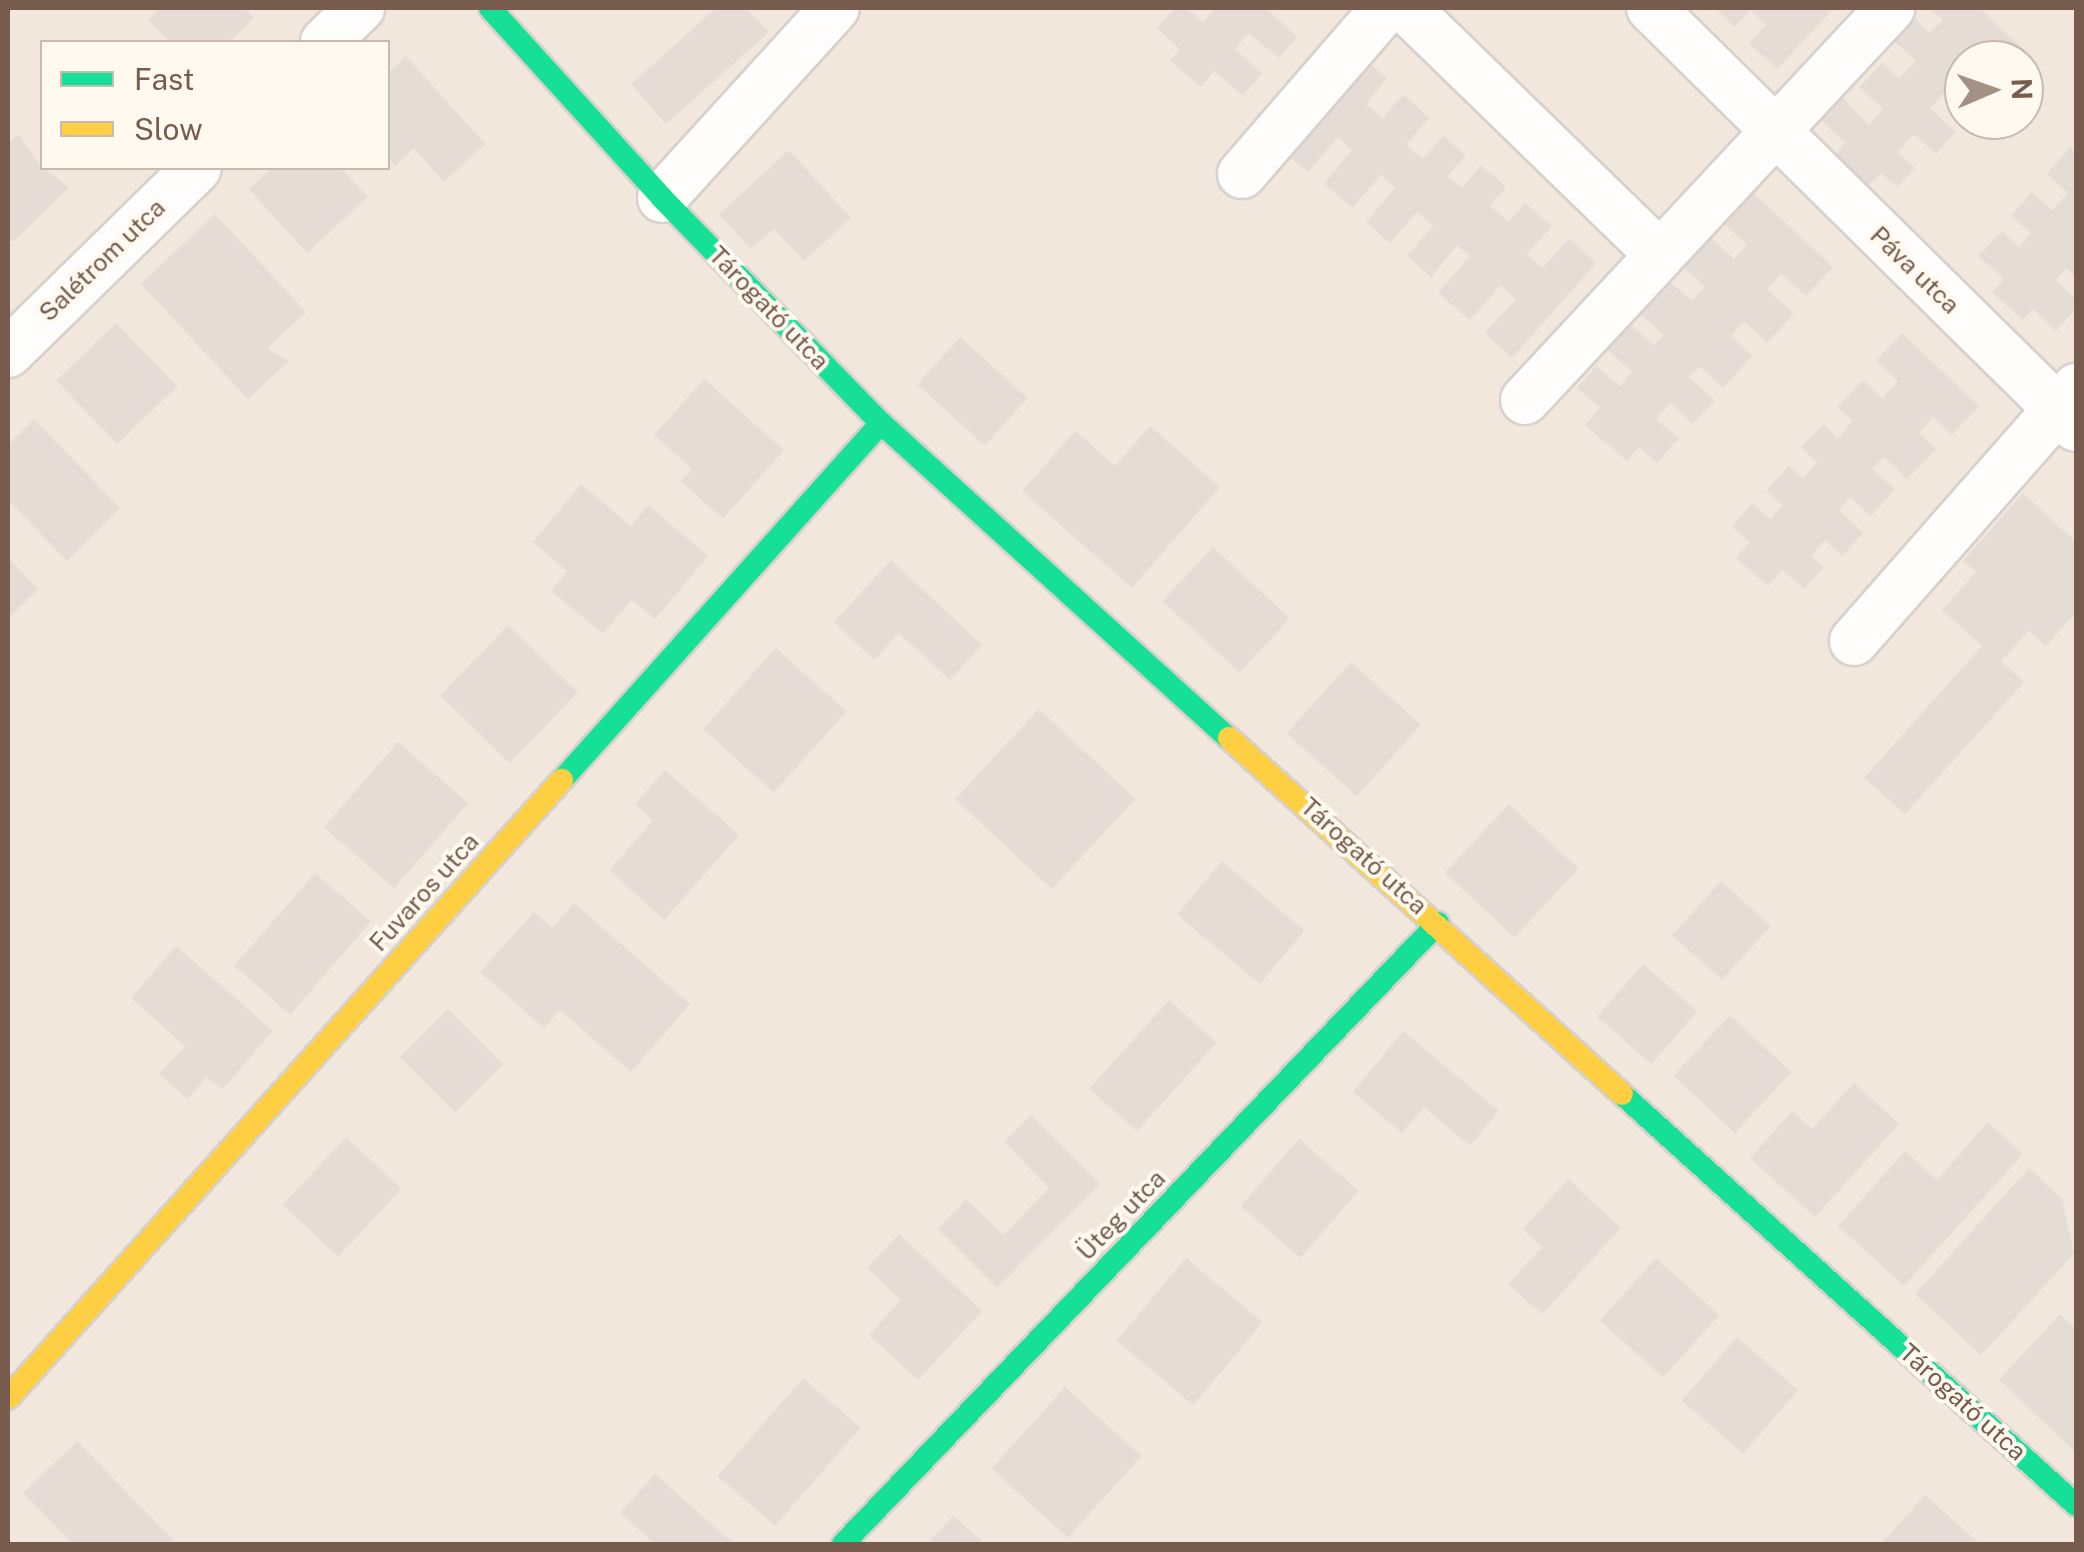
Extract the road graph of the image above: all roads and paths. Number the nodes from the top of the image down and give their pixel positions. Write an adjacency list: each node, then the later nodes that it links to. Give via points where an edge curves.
1 (360, 8): 8 (street)
2 (490, 8): 12 (street, Tárogató utca)
3 (834, 8): 12 (street)
4 (1386, 8): 11 (street)
5 (1406, 8): 13 (street)
6 (1651, 8): 9 (street, Páva utca)
7 (1890, 8): 9 (street)
8 (327, 40)
9 (1772, 132): 13 (street); 16 (street, Páva utca)
10 (195, 170): 14 (street, Salétrom utca)
11 (1242, 174)
12 (662, 198): 17 (street, Tárogató utca)
13 (1660, 256): 15 (street)
14 (8, 354)
15 (1525, 400)
16 (2070, 408): 18 (street, Páva utca)
17 (881, 423): 19 (street, Tárogató utca); 20 (street, Fuvaros utca)
18 (1854, 641)
19 (1438, 923): 21 (street, Tárogató utca); 22 (street, Üteg utca)
20 (8, 1398)
21 (2076, 1504)
22 (843, 1544)

